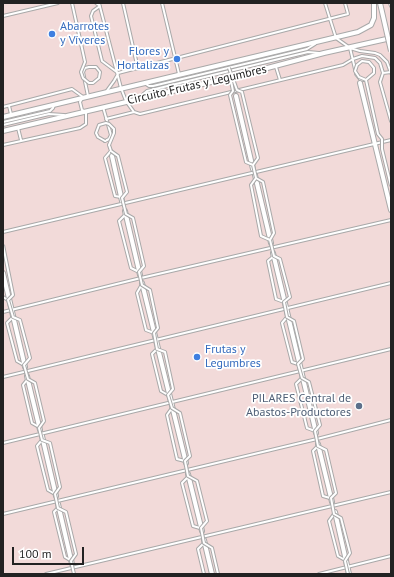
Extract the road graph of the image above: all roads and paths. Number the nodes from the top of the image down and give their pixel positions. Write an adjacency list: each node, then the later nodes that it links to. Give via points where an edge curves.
1 (58, 3): 11 (lane)
2 (72, 3): 35 (lane, bridge, via 85,62 82,74 85,81 93,83 100,78 100,72 96,67 89,67 83,72)
3 (96, 3): 10 (lane)
4 (123, 3): 22 (lane)
5 (162, 3): 19 (lane)
6 (325, 3): 12 (lane)
7 (345, 3): 12 (lane, via 348,14)
8 (374, 3): 13 (street, via 374,18 371,24 358,32)
9 (380, 3): 17 (street, bridge)
10 (100, 5): 26 (lane); 26 (lane, via 91,16 102,62)
11 (3, 16)
12 (330, 20): 13 (lane); 19 (lane)
13 (336, 38): 15 (street); 16 (lane)
14 (391, 38): 16 (street, Circuito Frutas y Legumbres)
15 (315, 43): 23 (lane, via 307,49); 28 (street)
16 (350, 48): 18 (street, Circuito Frutas y Legumbres); 20 (lane); 25 (lane, via 380,55)
17 (391, 51)
18 (324, 53): 21 (street, Circuito Frutas y Legumbres); 24 (lane, via 308,52)
19 (175, 59): 22 (lane); 28 (lane)
20 (353, 59): 27 (lane, via 362,56 375,58 380,63); 30 (lane, via 343,65); 64 (lane, bridge, via 358,77 363,80 367,79 374,73 374,68 369,62 362,61 357,65 355,71 360,77 366,80 378,134 382,139)
21 (276, 66): 30 (lane); 38 (street, Circuito Frutas y Legumbres)
22 (138, 68): 26 (lane)
23 (229, 68): 24 (lane, bridge); 31 (lane, via 153,86)
24 (230, 71): 29 (lane, bridge); 38 (lane, via 147,91)
25 (391, 72): 27 (lane)
26 (118, 73): 33 (lane); 34 (lane)
27 (383, 73): 50 (lane, via 380,82)
28 (179, 75): 31 (street)
29 (232, 78): 61 (lane, bridge, via 237,90 242,92 258,158); 61 (lane, bridge, via 233,91 230,95 246,162)
30 (280, 80): 45 (lane, via 140,114)
31 (145, 83): 33 (street)
32 (360, 83): 57 (street)
33 (122, 88): 34 (street); 39 (lane)
34 (106, 92): 35 (street)
35 (88, 96): 37 (street)
36 (236, 96): 62 (street)
37 (83, 97): 40 (street); 41 (lane, via 72,89); 44 (lane, via 80,102 82,110)
38 (139, 98): 39 (street, Circuito Frutas y Legumbres)
39 (126, 101): 43 (street, Circuito Frutas y Legumbres); 45 (lane)
40 (54, 104): 46 (street); 51 (lane, via 53,108 44,112)
41 (9, 106): 42 (lane); 46 (lane)
42 (3, 107)
43 (104, 107): 44 (street, Circuito Frutas y Legumbres); 49 (lane)
44 (86, 112): 47 (street, Circuito Frutas y Legumbres); 55 (lane, via 86,124 80,128)
45 (134, 112): 49 (lane)
46 (11, 115): 48 (street)
47 (71, 116): 52 (lane, via 49,114); 53 (street, Circuito Frutas y Legumbres)
48 (3, 117)
49 (106, 119): 59 (lane, bridge, via 111,135 109,139 105,141 96,133 99,126 106,123 109,124 114,129 109,145)
50 (391, 121)
51 (3, 122)
52 (3, 125)
53 (18, 128): 54 (street, Circuito Frutas y Legumbres); 55 (lane)
54 (3, 131)
55 (21, 140): 58 (lane)
56 (391, 140): 57 (lane)
57 (374, 144): 62 (lane); 67 (street)
58 (3, 145)
59 (111, 151): 65 (lane, bridge, via 118,156 127,192); 65 (lane, via 105,158 115,196)
60 (112, 156): 66 (street)
61 (253, 164): 63 (lane, bridge)
62 (254, 172): 66 (lane); 73 (street)
63 (256, 178): 71 (lane, bridge, via 263,182 274,233); 71 (lane, bridge, via 251,185 261,236)
64 (391, 186)
65 (122, 198): 68 (lane, bridge)
66 (123, 203): 70 (lane); 77 (street)
67 (391, 210)
68 (126, 214): 75 (lane, bridge, via 133,218 144,266); 75 (lane, via 119,221 131,268)
69 (391, 220): 73 (lane)
70 (3, 232)
71 (270, 240): 74 (lane, bridge)
72 (3, 244): 81 (lane, bridge, via 13,295)
73 (272, 248): 77 (lane); 83 (street)
74 (274, 256): 82 (lane, bridge, via 280,259 290,297); 82 (lane, via 268,261 276,300)
75 (139, 272): 79 (lane, bridge)
76 (3, 274): 84 (street)
77 (141, 278): 84 (lane); 89 (street)
78 (391, 283): 83 (lane)
79 (142, 285): 88 (lane, bridge, via 150,290 158,328); 88 (lane, via 137,293 146,330)
80 (3, 297): 81 (lane, bridge)
81 (8, 300): 86 (lane, bridge)
82 (284, 302): 87 (lane, bridge)
83 (286, 309): 89 (lane); 95 (street)
84 (12, 310): 85 (lane); 94 (street)
85 (3, 312)
86 (13, 317): 93 (lane, via 8,323 17,361); 93 (lane, bridge, via 20,320 30,358)
87 (287, 317): 92 (lane, bridge, via 294,322 303,359); 92 (lane, via 282,323 292,362)
88 (154, 333): 90 (lane, bridge)
89 (156, 340): 94 (lane); 100 (street)
90 (158, 349): 99 (lane, bridge, via 165,352 173,389); 99 (lane, via 152,354 161,391)
91 (391, 349): 95 (lane)
92 (298, 364): 97 (lane, bridge)
93 (24, 365): 98 (lane, bridge)
94 (26, 371): 96 (lane); 105 (street)
95 (301, 371): 100 (lane); 106 (street)
96 (3, 377)
97 (302, 378): 104 (lane, bridge, via 309,382 320,425); 104 (lane, via 296,384 307,428)
98 (28, 379): 103 (lane, via 23,385 32,423); 103 (lane, bridge, via 35,383 44,421)
99 (168, 395): 101 (lane, bridge)
100 (171, 402): 105 (lane); 111 (street)
101 (172, 408): 110 (lane, bridge, via 180,413 190,456); 110 (lane, via 167,415 177,459)
102 (391, 420): 106 (lane)
103 (39, 428): 107 (lane, bridge)
104 (315, 431): 109 (lane, bridge)
105 (41, 433): 108 (lane); 116 (street)
106 (317, 439): 111 (lane); 117 (street)
107 (42, 440): 114 (lane, via 37,446 48,490); 114 (lane, bridge, via 50,444 60,487)
108 (3, 443)
109 (318, 446): 115 (lane, bridge, via 326,450 336,493); 115 (lane, via 313,451 323,496)
110 (185, 462): 112 (lane, bridge)
111 (187, 470): 116 (lane); 122 (street)
112 (188, 476): 121 (lane, bridge, via 197,481 207,521); 121 (lane, via 182,482 191,519 193,526)
113 (391, 492): 117 (lane)
114 (55, 494): 118 (lane, bridge)
115 (331, 498): 120 (lane, bridge)
116 (57, 501): 119 (lane); 128 (street)
117 (333, 506): 122 (lane); 127 (street)
118 (58, 508): 125 (lane, via 54,512 65,557); 125 (lane, bridge, via 66,512 76,554)
119 (3, 514)
120 (334, 514): 126 (lane, via 329,521 338,556); 126 (lane, bridge, via 341,518 350,553)
121 (201, 528): 123 (lane, bridge)
122 (203, 536): 128 (lane); 132 (street)
123 (204, 543): 131 (lane, via 198,549); 133 (lane, bridge, via 212,548)
124 (391, 556): 127 (lane)
125 (71, 560): 130 (lane, bridge)
126 (345, 561): 135 (lane, bridge)
127 (348, 567): 134 (lane); 135 (street)
128 (73, 568): 129 (lane); 130 (street)
129 (46, 574)
130 (74, 574)
131 (204, 574)
132 (212, 574)
133 (218, 574)
134 (319, 574)
135 (349, 574)

